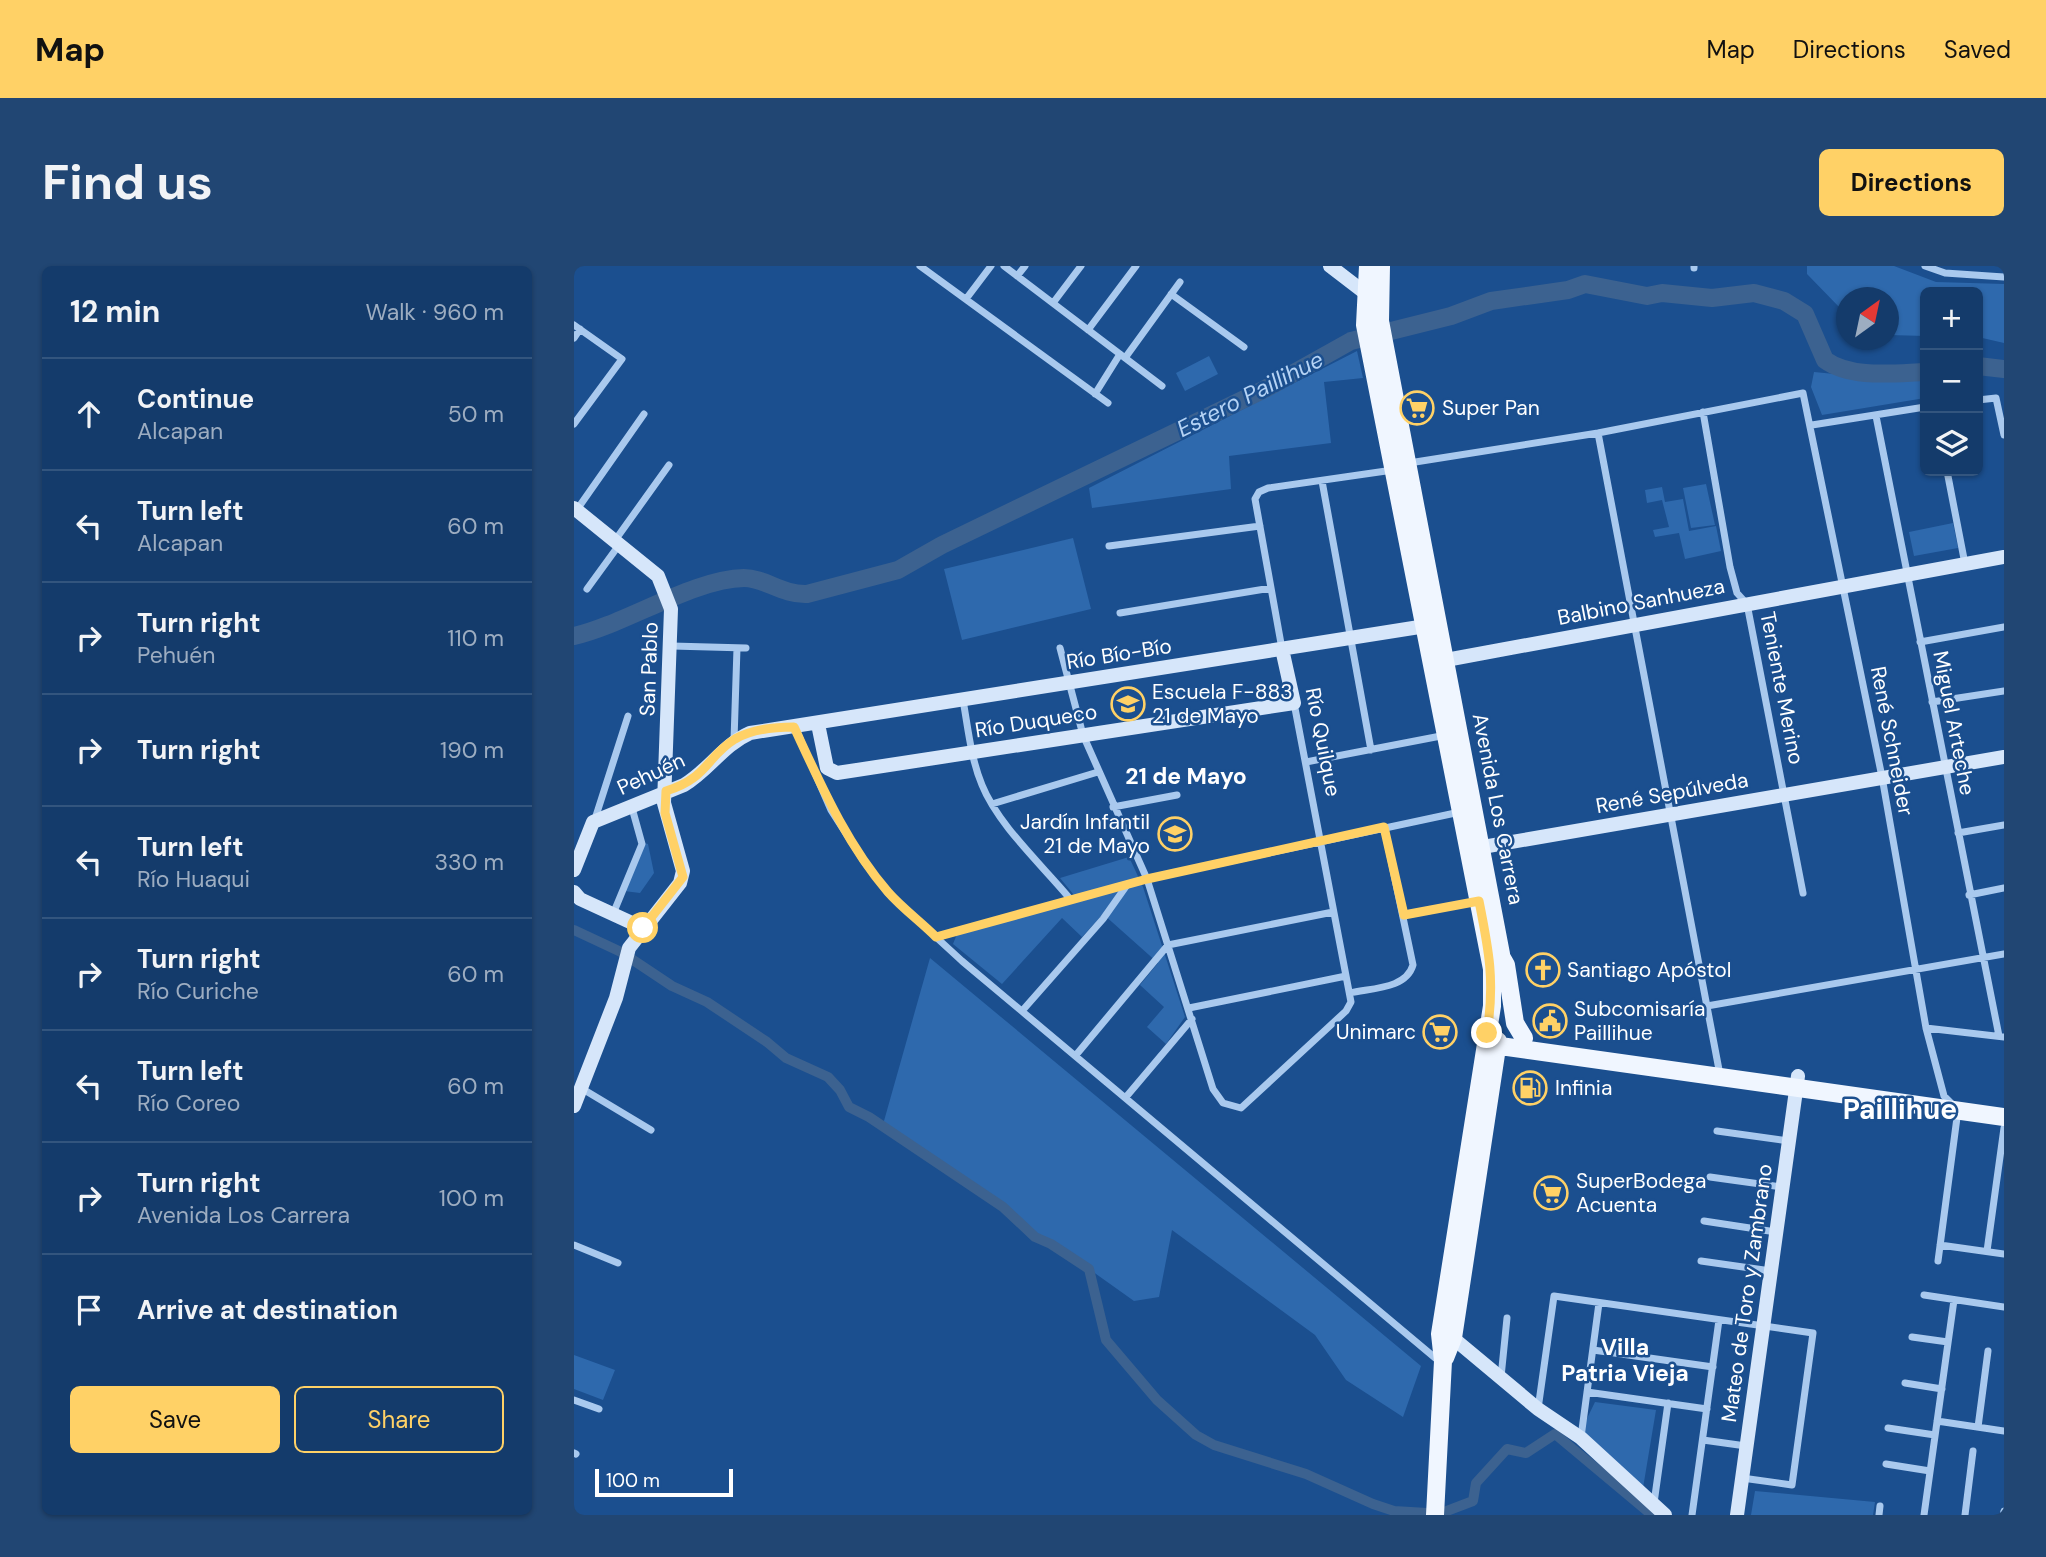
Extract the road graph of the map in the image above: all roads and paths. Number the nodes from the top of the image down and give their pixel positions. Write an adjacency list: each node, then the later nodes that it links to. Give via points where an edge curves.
1 (920, 266): 17 (street)
2 (991, 266): 17 (street)
3 (1004, 266): 12 (street)
4 (1025, 266): 12 (street)
5 (1081, 266): 18 (street)
6 (1136, 266): 20 (street)
7 (1330, 266): 16 (street)
8 (1368, 266): 16 (main road, Avenida Los Carrera)
9 (1381, 266): 16 (main road, Avenida Los Carrera)
10 (1926, 266): 11 (street)
11 (1946, 269): 13 (street)
12 (1017, 276): 18 (street)
13 (2004, 276)
14 (1180, 282): 15 (street)
15 (1171, 293): 22 (street); 23 (street)
16 (1372, 298): 37 (main road, Avenida Los Carrera)
17 (967, 299): 25 (street)
18 (1053, 303): 20 (street)
19 (577, 327): 21 (street); 32 (street, via 622,359)
20 (1088, 330): 23 (street)
21 (574, 338)
22 (1244, 347)
23 (1123, 356): 24 (street); 25 (street)
24 (1162, 386)
25 (1095, 394): 27 (street)
26 (1983, 399): 35 (street, via 1996,398)
27 (1108, 403)
28 (1920, 408): 31 (street)
29 (1703, 412): 33 (street, René Schneider, via 1803,393); 34 (street); 50 (street, Teniente Merino, via 1730,567 1737,593)
30 (644, 414): 40 (street)
31 (1876, 415): 33 (street); 46 (street, Miguel Arteche)
32 (574, 424)
33 (1812, 425): 47 (street, René Schneider)
34 (1598, 433): 37 (street); 53 (street)
35 (2004, 435)
36 (669, 465): 42 (street)
37 (1401, 467): 39 (street); 52 (main road, Avenida Los Carrera)
38 (1949, 476): 45 (street)
39 (1322, 481): 41 (street, Río Quilque, via 1259,492 1255,499); 55 (street)
40 (575, 511): 42 (street, San Pablo)
41 (1260, 526): 43 (street); 48 (street, Río Quilque)
42 (617, 542): 49 (street); 57 (street, San Pablo, via 649,567 666,591)
43 (1109, 546)
44 (2004, 557): 45 (street, Balbino Sanhueza)
45 (1965, 565): 46 (street, Balbino Sanhueza)
46 (1907, 575): 47 (street, Balbino Sanhueza); 56 (street, Miguel Arteche)
47 (1844, 587): 50 (street, Balbino Sanhueza); 77 (street, René Schneider)
48 (1270, 588): 51 (street); 59 (street, Río Quilque)
49 (587, 589)
50 (1747, 604): 53 (street, Balbino Sanhueza); 79 (street, Teniente Merino)
51 (1120, 613)
52 (1432, 624): 55 (street, Río Bío-Bío); 60 (main road, Avenida Los Carrera); 69 (main road, Avenida Los Carrera)
53 (1634, 625): 60 (street, Balbino Sanhueza); 85 (street)
54 (2004, 627): 56 (street)
55 (1350, 637): 59 (street, Río Bío-Bío); 71 (street)
56 (1920, 642): 64 (street, Miguel Arteche)
57 (672, 646): 70 (street, via 741,648); 78 (street, San Pablo)
58 (1060, 648): 61 (street)
59 (1282, 649): 61 (street, Río Bío-Bío); 65 (street, Río Quilque)
60 (1446, 660): 91 (main road, Avenida Los Carrera)
61 (1068, 683): 63 (street, Río Bío-Bío); 68 (street)
62 (2004, 691): 64 (street)
63 (963, 700): 67 (street, Río Bío-Bío); 72 (street)
64 (1932, 702): 75 (street, Miguel Arteche)
65 (1294, 703): 68 (street, Río Duqueco); 74 (street, Río Quilque)
66 (628, 716): 86 (street)
67 (806, 726): 70 (street, Pehuén, via 750,733); 72 (street, Río Duqueco, via 827,768 837,773); 105 (street, via 831,810 890,894)
68 (1083, 735): 72 (street, Río Duqueco); 76 (street)
69 (1446, 735): 71 (street); 84 (main road, Avenida Los Carrera)
70 (734, 740): 78 (street, Pehuén, via 697,777)
71 (1371, 750): 74 (street)
72 (972, 752): 81 (street)
73 (2004, 757): 75 (street, René Sepúlveda)
74 (1306, 762): 90 (street, Río Quilque)
75 (1945, 767): 77 (street, René Sepúlveda); 89 (street, Miguel Arteche)
76 (1098, 772): 81 (street); 82 (street)
77 (1882, 777): 79 (street, René Sepúlveda); 110 (street, René Schneider)
78 (666, 791): 83 (street, Pehuén); 104 (street, San Pablo, via 665,813 683,877)
79 (1786, 794): 85 (street, René Sepúlveda); 97 (street, Teniente Merino)
80 (1177, 795): 82 (street)
81 (992, 804): 99 (street)
82 (1113, 807): 93 (street)
83 (632, 808): 86 (street, Pehuén); 102 (street, via 642,844)
84 (1461, 811): 88 (street); 91 (main road, Avenida Los Carrera)
85 (1672, 814): 91 (street, René Sepúlveda); 113 (street)
86 (593, 822): 92 (street)
87 (2004, 825): 89 (street)
88 (1384, 827): 90 (street); 103 (street)
89 (1958, 833): 98 (street, Miguel Arteche)
90 (1321, 840): 93 (street); 101 (street, Río Quilque)
91 (1476, 848): 100 (main road, Avenida Los Carrera); 108 (main road, Avenida Los Carrera)
92 (574, 870)
93 (1147, 879): 94 (street); 106 (street)
94 (1127, 885): 99 (street); 115 (street)
95 (2004, 888): 98 (street)
96 (574, 892): 102 (street)
97 (1803, 893)
98 (1969, 895): 109 (street, Miguel Arteche)
99 (1071, 900): 105 (street)
100 (1479, 901): 103 (street); 120 (main road, Avenida Los Carrera, via 1492,969)
101 (1333, 912): 106 (street); 111 (street, Río Quilque)
102 (613, 914): 104 (street)
103 (1404, 915): 112 (street, via 1413,965 1410,975 1402,982)
104 (643, 928): 124 (street, San Pablo, via 627,954 616,998)
105 (936, 937): 115 (street)
106 (1168, 945): 114 (street); 121 (street)
107 (2004, 954): 109 (street)
108 (1502, 958): 119 (main road, via 1515,1023); 120 (main road, Avenida Los Carrera, via 1504,995)
109 (1984, 958): 110 (street); 118 (street, Miguel Arteche)
110 (1918, 970): 113 (street); 117 (street, René Schneider)
111 (1346, 976): 112 (street, Río Quilque); 114 (street)
112 (1350, 993): 116 (street, via 1346,1011 1241,1108 1223,1103 1213,1089)
113 (1707, 1006): 122 (street)
114 (1189, 1008): 116 (street)
115 (1022, 1010): 121 (street)
116 (1192, 1019): 126 (street)
117 (1926, 1028): 118 (street); 125 (street, René Schneider)
118 (2002, 1036)
119 (1524, 1038): 120 (main road); 122 (main road)
120 (1492, 1039): 122 (main road); 154 (main road, Avenida Los Carrera)
121 (1076, 1055): 126 (street)
122 (1719, 1071): 123 (main road)
123 (1797, 1082): 125 (main road); 129 (main road); 134 (street, Mateo de Toro y Zambrano)
124 (581, 1088): 128 (street); 132 (street)
125 (1944, 1096): 127 (main road); 129 (street)
126 (1126, 1097): 159 (street)
127 (2004, 1104)
128 (574, 1106)
129 (1958, 1110): 130 (main road); 140 (street)
130 (2004, 1117)
131 (2004, 1128): 141 (street)
132 (652, 1130)
133 (1717, 1131): 134 (street)
134 (1789, 1141): 136 (street, Mateo de Toro y Zambrano)
135 (1710, 1177): 136 (street)
136 (1783, 1188): 138 (street, Mateo de Toro y Zambrano)
137 (1704, 1222): 138 (street)
138 (1777, 1232): 146 (street, Mateo de Toro y Zambrano)
139 (574, 1245): 145 (street)
140 (1940, 1245): 141 (street); 144 (street)
141 (1987, 1251): 142 (street)
142 (2004, 1254)
143 (1702, 1261): 146 (street)
144 (1938, 1261)
145 (618, 1263)
146 (1771, 1271): 153 (street, Mateo de Toro y Zambrano)
147 (1924, 1295): 148 (street)
148 (1954, 1300): 150 (street); 156 (street)
149 (1599, 1303): 152 (street); 157 (street); 168 (street, via 1554,1296)
150 (2004, 1307)
151 (1507, 1318): 161 (street)
152 (1719, 1320): 153 (street); 160 (street)
153 (1763, 1326): 177 (street, Mateo de Toro y Zambrano); 181 (street, via 1813,1333 1792,1485)
154 (1447, 1336): 159 (main road, Avenida Los Carrera); 161 (street)
155 (1912, 1337): 156 (street)
156 (1948, 1342): 163 (street)
157 (1593, 1350): 160 (street); 164 (street)
158 (1988, 1351): 171 (street)
159 (1443, 1363): 184 (main road, Avenida Los Carrera)
160 (1713, 1367): 169 (street)
161 (1501, 1378): 168 (street)
162 (1905, 1383): 163 (street)
163 (1942, 1388): 170 (street)
164 (1587, 1392): 166 (street); 175 (street)
165 (574, 1399): 167 (street)
166 (1668, 1403): 169 (street); 183 (street)
167 (599, 1409)
168 (1538, 1409): 175 (street)
169 (1707, 1409): 176 (street)
170 (1937, 1421): 171 (street); 174 (street)
171 (1978, 1427): 173 (street)
172 (1888, 1428): 174 (street)
173 (2004, 1431)
174 (1935, 1435): 180 (street)
175 (1581, 1438): 183 (street)
176 (1703, 1440): 177 (street); 185 (street)
177 (1747, 1446): 181 (street, Mateo de Toro y Zambrano)
178 (1973, 1451): 189 (street)
179 (1886, 1464): 180 (street)
180 (1930, 1471): 188 (street)
181 (1742, 1478): 186 (street, Mateo de Toro y Zambrano)
182 (1880, 1506): 187 (street)
183 (1659, 1510)
184 (1435, 1515)
185 (1692, 1515)
186 (1737, 1515)
187 (1879, 1515)
188 (1924, 1515)
189 (1965, 1515)

